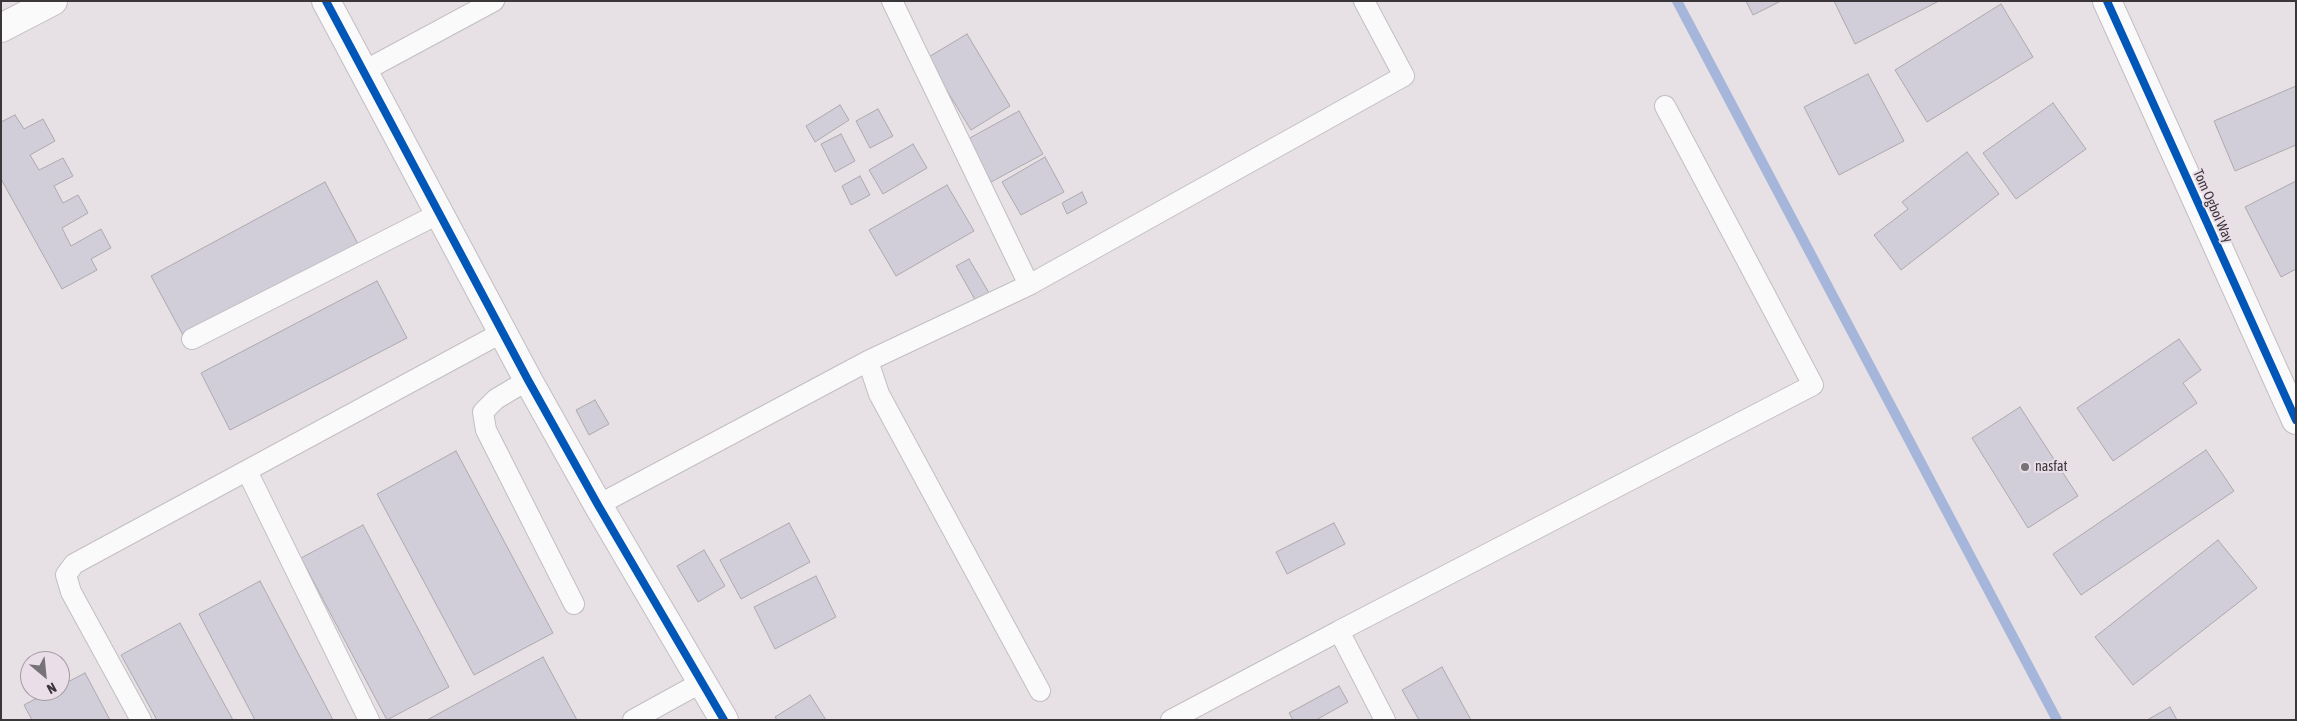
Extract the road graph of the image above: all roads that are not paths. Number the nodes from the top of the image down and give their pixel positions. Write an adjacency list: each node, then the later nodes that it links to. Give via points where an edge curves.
1 (53, 1): 7 (street)
2 (326, 1): 8 (street)
3 (494, 1): 8 (lane)
4 (892, 1): 11 (lane)
5 (1364, 1): 11 (lane, via 1404,76)
6 (2107, 1): 16 (street, Tom Ogboi Way)
7 (1, 28)
8 (364, 71): 10 (street)
9 (1665, 106): 20 (lane, via 1813,385)
10 (440, 213): 12 (street); 13 (lane)
11 (1030, 284): 14 (lane)
12 (504, 332): 15 (street); 17 (lane)
13 (192, 339)
14 (868, 361): 18 (lane); 22 (lane, via 879,394)
15 (528, 380): 18 (street); 19 (lane, via 496,399 483,412 486,430)
16 (2296, 420)
17 (247, 471): 23 (lane, via 74,564 66,575 71,592); 24 (lane)
18 (598, 505): 21 (street)
19 (574, 604)
20 (1339, 630): 27 (lane); 28 (lane)
21 (702, 682): 25 (lane); 26 (street)
22 (1040, 691)
23 (141, 720)
24 (369, 720)
25 (632, 720)
26 (724, 720)
27 (1171, 720)
28 (1385, 720)

